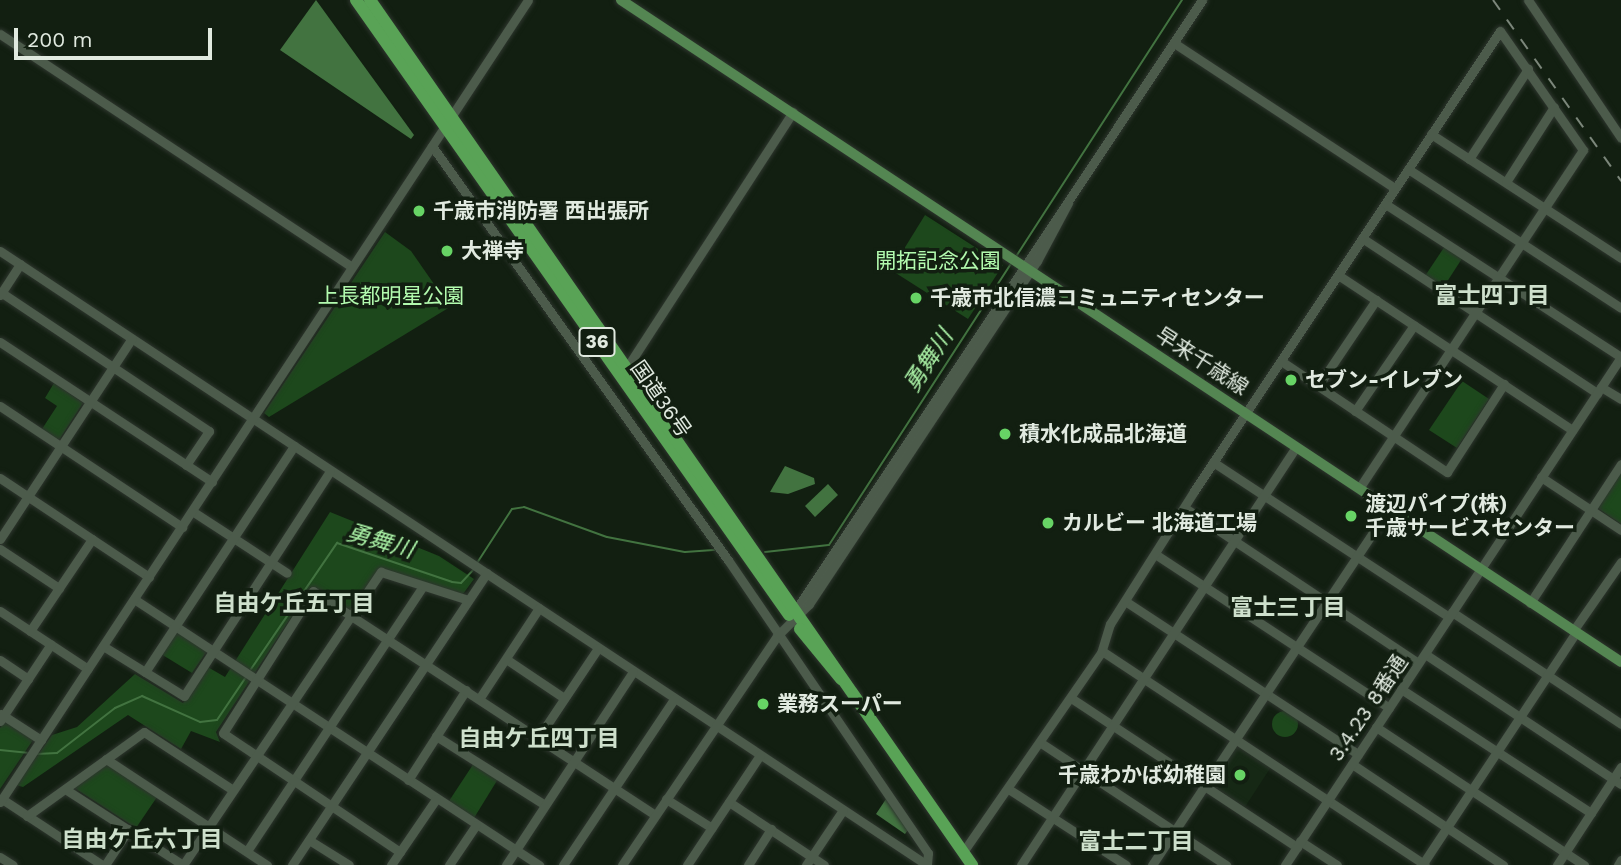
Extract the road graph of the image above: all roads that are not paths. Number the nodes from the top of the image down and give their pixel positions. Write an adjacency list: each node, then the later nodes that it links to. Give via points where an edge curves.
1 (355, 0): 12 (highway, 国道36号 / 36)
2 (370, 0): 12 (highway, 国道36号 / 36)
3 (528, 0): 12 (street)
4 (621, 0): 11 (main road, 早来千歳線)
5 (1202, 0): 8 (street)
6 (1528, 0): 14 (street)
7 (0, 34): 28 (street)
8 (1174, 44): 19 (street); 26 (street, via 1068,203)
9 (1528, 69): 10 (street); 13 (street, via 1500,31); 16 (street)
10 (1554, 107): 18 (street); 21 (street, via 1583,150)
11 (793, 112): 26 (main road, 早来千歳線); 42 (street)
12 (448, 121): 15 (street); 42 (highway, 国道36号 / 36)
13 (1432, 134): 16 (street); 17 (street)
14 (1621, 138)
15 (432, 146): 28 (street); 103 (street, via 713,539)
16 (1469, 159): 18 (street)
17 (1408, 169): 19 (street); 23 (street)
18 (1506, 183): 21 (street)
19 (1395, 188): 20 (street)
20 (1385, 204): 22 (street); 30 (street)
21 (1544, 208): 23 (street); 25 (street)
22 (1362, 238): 29 (street); 34 (street)
23 (1522, 242): 30 (street); 33 (street)
24 (0, 251): 27 (street)
25 (1621, 258)
26 (1020, 263): 50 (main road, 早来千歳線); 96 (street)
27 (20, 264): 31 (street); 36 (street)
28 (350, 266): 51 (street)
29 (1338, 275): 32 (street); 40 (street)
30 (1498, 277): 34 (street); 39 (street)
31 (1, 294): 41 (street)
32 (1376, 300): 35 (street); 44 (street)
33 (1621, 308)
34 (1475, 312): 38 (street); 45 (street)
35 (1414, 325): 38 (street); 49 (street)
36 (132, 338): 41 (street); 51 (street)
37 (0, 342): 47 (street)
38 (1451, 349): 43 (street); 53 (street)
39 (1621, 357): 45 (street, 3.4.23 8番通)
40 (1281, 361): 44 (street); 50 (street)
41 (114, 366): 47 (street); 59 (street, via 209,431)
42 (624, 372): 96 (highway, 国道36号 / 36)
43 (1504, 384): 52 (street); 53 (street, via 1447,472)
44 (1318, 386): 49 (street)
45 (1599, 390): 46 (street); 52 (street, 3.4.23 8番通)
46 (1621, 400)
47 (90, 402): 54 (street); 59 (street)
48 (0, 406): 54 (street)
49 (1355, 411): 53 (street)
50 (1247, 414): 56 (main road, 早来千歳線); 57 (street)
51 (253, 419): 55 (street); 63 (street)
52 (1572, 430): 61 (street, 3.4.23 8番通)
53 (1392, 436): 64 (street)
54 (61, 446): 66 (street); 71 (street)
55 (294, 446): 60 (street); 73 (street)
56 (1297, 447): 64 (main road, 早来千歳線); 65 (street)
57 (1213, 462): 65 (street); 67 (street)
58 (1621, 464): 69 (street)
59 (186, 465): 63 (street)
60 (330, 471): 80 (street); 83 (street)
61 (1541, 477): 69 (street); 82 (street, 3.4.23 8番通)
62 (0, 478): 66 (street)
63 (212, 482): 70 (street)
64 (1359, 488): 68 (main road, 早来千歳線)
65 (1264, 496): 76 (street); 79 (street)
66 (28, 497): 74 (street); 75 (street)
67 (1185, 508): 76 (street); 78 (street)
68 (1389, 508): 79 (street); 82 (main road, 早来千歳線)
69 (1590, 510): 72 (street); 93 (street)
70 (192, 511): 71 (street); 73 (street)
71 (182, 527): 85 (street)
72 (1621, 530)
73 (233, 538): 80 (street); 99 (street)
74 (0, 539)
75 (92, 539): 85 (street); 88 (street)
76 (1234, 542): 87 (street); 92 (street)
77 (0, 549): 88 (street)
78 (1156, 554): 87 (street); 91 (street)
79 (1356, 557): 92 (street); 97 (street)
80 (270, 562): 84 (street); 109 (street)
81 (1621, 562): 101 (street)
82 (1480, 569): 93 (main road, 早来千歳線); 97 (street, 3.4.23 8番通)
83 (484, 571): 90 (street); 94 (street)
84 (287, 573)
85 (149, 577): 89 (street)
86 (424, 586): 90 (street); 98 (street, via 381,572); 104 (street)
87 (1204, 587): 102 (street); 108 (street)
88 (59, 588): 100 (street)
89 (134, 599): 99 (street); 106 (street)
90 (468, 600): 116 (street)
91 (1125, 601): 102 (street); 110 (street)
92 (1326, 602): 108 (street); 115 (street)
93 (1530, 603): 101 (main road, 早来千歳線)
94 (539, 608): 107 (street); 112 (street)
95 (0, 611): 100 (street)
96 (795, 614): 103 (street); 188 (highway, 国道36号 / 36)
97 (1450, 614): 111 (street, 3.4.23 8番通); 120 (street)
98 (351, 615): 104 (street); 121 (street, via 313,591); 131 (street)
99 (175, 626): 109 (street); 118 (street)
100 (30, 631): 105 (street)
101 (1574, 631): 114 (main road, 早来千歳線); 120 (street)
102 (1173, 634): 123 (street); 126 (street)
103 (777, 636): 136 (street); 209 (street, via 928,852)
104 (388, 639): 116 (street); 139 (street)
105 (51, 644): 117 (street); 122 (street)
106 (103, 646): 117 (street); 118 (street)
107 (598, 648): 119 (street); 127 (street)
108 (1296, 648): 126 (street); 132 (street)
109 (212, 650): 118 (street, via 184,696); 121 (street)
110 (1102, 651): 123 (street); 128 (street)
111 (1425, 654): 115 (street, 3.4.23 8番通); 134 (street)
112 (506, 659): 127 (street); 129 (street)
113 (0, 660): 122 (street)
114 (1621, 662)
115 (1418, 663): 124 (street, 3.4.23 8番通)
116 (426, 664): 125 (street); 146 (street)
117 (88, 669): 143 (street)
118 (145, 672)
119 (633, 672): 130 (street); 151 (street)
120 (1546, 677): 134 (street); 135 (street)
121 (255, 678): 131 (street); 148 (street, via 223,733)
122 (28, 679): 133 (street)
123 (1143, 679): 137 (street); 142 (street)
124 (1401, 689): 132 (street, 3.4.23 8番通); 145 (street)
125 (466, 690): 129 (street); 140 (street)
126 (1266, 694): 142 (street); 147 (street)
127 (564, 698): 141 (street)
128 (1071, 698): 137 (street); 144 (street)
129 (479, 699): 141 (street)
130 (674, 699): 136 (street); 160 (street)
131 (293, 703): 139 (street); 148 (street)
132 (1389, 708): 138 (street, 3.4.23 8番通)
133 (1, 716): 143 (street)
134 (1520, 716): 145 (street); 157 (street)
135 (1621, 724)
136 (715, 725): 149 (street); 165 (street)
137 (1113, 725): 154 (street); 158 (street)
138 (1376, 727): 147 (street, 3.4.23 8番通); 163 (street)
139 (330, 728): 146 (street); 155 (street)
140 (436, 736): 156 (street); 169 (street)
141 (538, 738): 151 (street)
142 (1235, 740): 158 (street); 166 (street)
143 (39, 742): 167 (street)
144 (1041, 743): 154 (street); 162 (street)
145 (1497, 752): 163 (street); 172 (street)
146 (367, 753): 156 (street); 170 (street)
147 (1358, 754): 152 (street, 3.4.23 8番通)
148 (256, 755): 155 (street); 161 (street)
149 (760, 755): 168 (street); 171 (street)
150 (106, 759): 159 (street); 161 (street, via 144,732); 177 (street)
151 (573, 762): 160 (street); 169 (street)
152 (1352, 764): 166 (street, 3.4.23 8番通); 179 (street)
153 (1621, 767): 157 (street)
154 (1083, 770): 175 (street); 182 (street)
155 (295, 780): 170 (street); 186 (street)
156 (408, 780): 164 (street)
157 (1617, 782): 172 (street)
158 (1205, 786): 182 (street); 184 (street)
159 (65, 789): 174 (street); 180 (street)
160 (614, 789): 173 (street); 204 (street)
161 (233, 790): 177 (street)
162 (1010, 790): 175 (street); 188 (street)
163 (1472, 790): 179 (street); 189 (street)
164 (436, 799): 176 (street); 187 (street)
165 (666, 799): 173 (street); 178 (street)
166 (1327, 800): 184 (street, 3.4.23 8番通); 216 (street)
167 (1, 801): 174 (street)
168 (729, 802): 178 (street); 181 (street)
169 (545, 804): 185 (street)
170 (332, 805): 183 (street); 187 (street)
171 (843, 810): 192 (street); 209 (street)
172 (1591, 813): 189 (street)
173 (655, 815): 205 (street)
174 (27, 816): 195 (street)
175 (1053, 816): 193 (street); 211 (street)
176 (476, 825): 185 (street); 201 (street)
177 (209, 826): 186 (street); 196 (street)
178 (712, 828): 206 (street)
179 (1447, 828): 216 (street); 217 (street)
180 (129, 829): 195 (street); 196 (street)
181 (771, 830): 192 (street); 207 (street)
182 (1175, 831): 212 (street); 213 (street)
183 (309, 840): 198 (street); 199 (street)
184 (1299, 844): 214 (street, 3.4.23 8番通); 215 (street)
185 (516, 849): 202 (street); 203 (street)
186 (247, 851): 197 (street)
187 (400, 852): 200 (street)
188 (963, 852): 210 (highway, 国道36号 / 36)
189 (1565, 852): 218 (street); 219 (street)
190 (0, 857): 194 (street)
191 (1621, 860): 220 (street)
192 (809, 861): 208 (street)
193 (1024, 864)
194 (13, 865)
195 (103, 865)
196 (183, 865)
197 (267, 865)
198 (292, 865)
199 (349, 865)
200 (391, 865)
201 (449, 865)
202 (506, 865)
203 (539, 865)
204 (563, 865)
205 (622, 865)
206 (687, 865)
207 (748, 865)
208 (824, 865)
209 (927, 865)
210 (972, 865)
211 (1126, 865)
212 (1152, 865)
213 (1226, 865)
214 (1285, 865)
215 (1337, 865)
216 (1423, 865)
217 (1503, 865)
218 (1557, 865)
219 (1584, 865)
220 (1618, 865)

